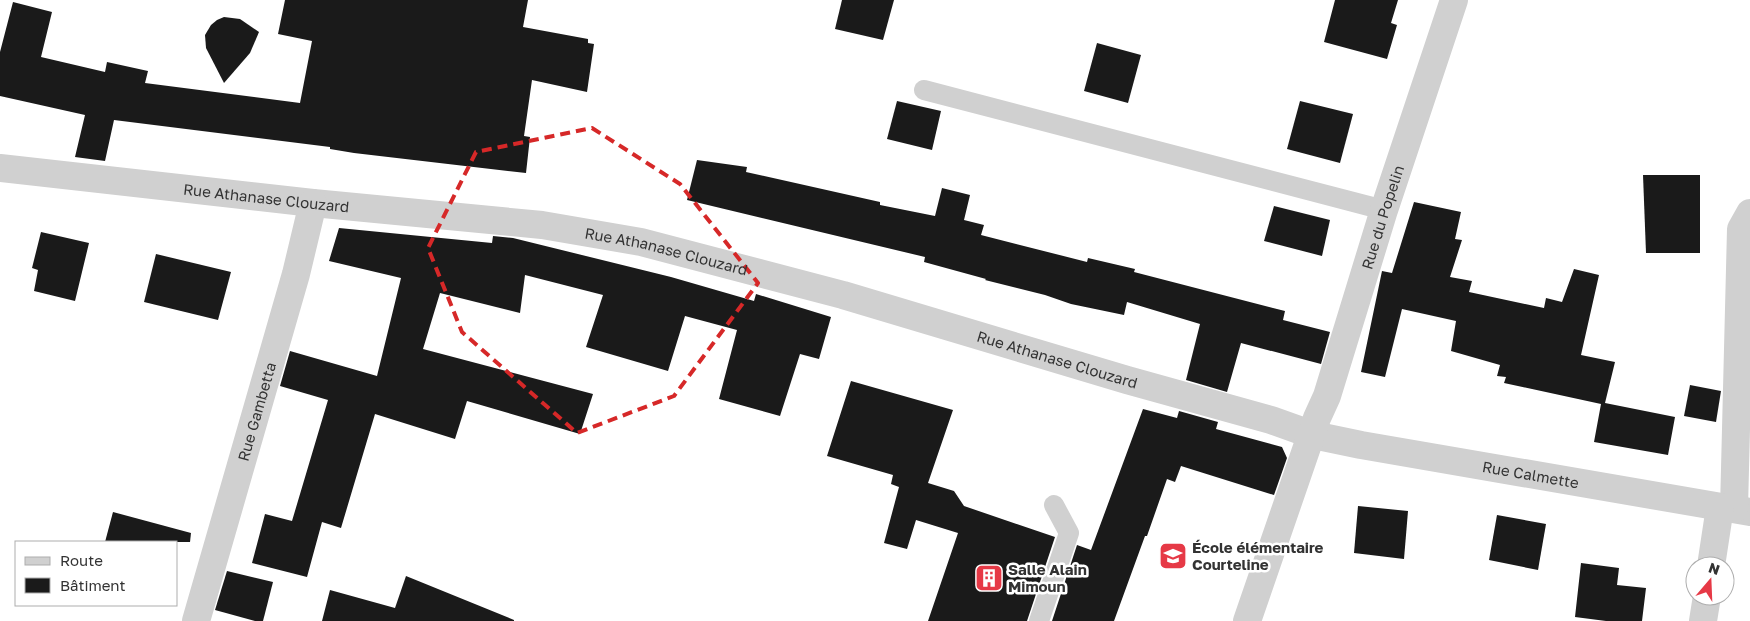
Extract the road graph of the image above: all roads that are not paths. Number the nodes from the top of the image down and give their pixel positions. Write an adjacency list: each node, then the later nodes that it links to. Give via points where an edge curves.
1 (1451, 1): 5 (street, Rue du Popelin)
2 (924, 90): 5 (lane)
3 (0, 168): 4 (street, Rue Athanase Clouzard)
4 (313, 203): 7 (street, Rue Athanase Clouzard, via 542,225 641,242 843,295 1096,377 1272,420); 12 (street, Rue Gambetta, via 294,283)
5 (1384, 210): 7 (street, Rue du Popelin)
6 (1750, 213): 9 (street, via 1741,229)
7 (1313, 435): 9 (street, Rue Calmette); 14 (street, Rue du Popelin)
8 (1054, 505): 13 (lane, via 1069,532)
9 (1735, 510): 10 (street)
10 (1715, 556)
11 (1705, 606): 15 (street)
12 (196, 621)
13 (1040, 621)
14 (1247, 621)
15 (1703, 621)

